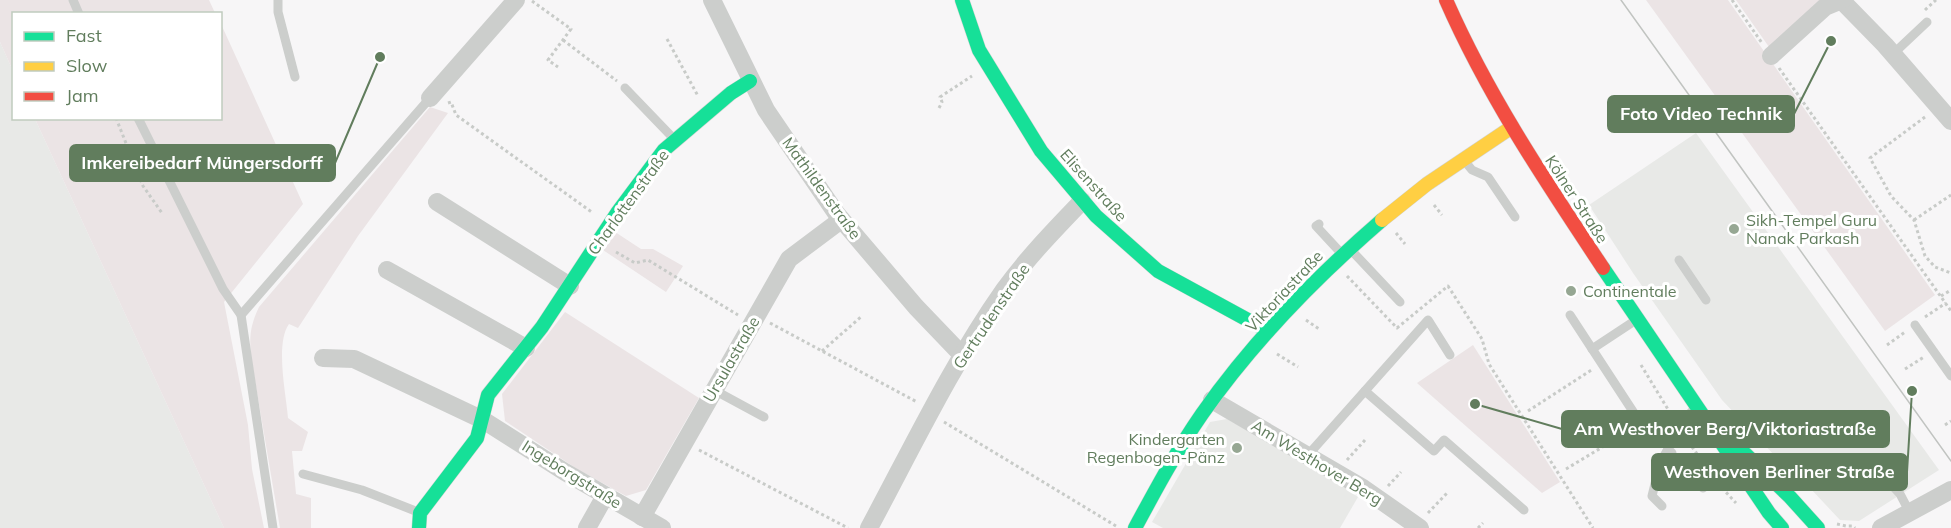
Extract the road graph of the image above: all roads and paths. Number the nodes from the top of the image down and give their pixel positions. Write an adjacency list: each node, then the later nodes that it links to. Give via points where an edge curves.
1 (278, 0): 16 (lane)
2 (516, 0): 19 (street)
3 (530, 0): 11 (path, via 571,29)
4 (712, 0): 17 (street, Mathildenstraße)
5 (962, 0): 14 (street, Elisenstraße)
6 (1446, 0): 26 (street, Kölner Straße, via 1480,73)
7 (1732, 0): 13 (path)
8 (1842, 0): 12 (street); 13 (street, via 1825,7)
9 (1927, 22): 12 (lane)
10 (667, 39): 22 (path)
11 (563, 40): 15 (path, via 548,60); 18 (path)
12 (1893, 54): 20 (street)
13 (1771, 56): 45 (path)
14 (988, 65): 21 (path, via 940,97); 30 (street, Elisenstraße, via 1041,151)
15 (558, 67)
16 (295, 77)
17 (750, 81): 22 (street, Charlottenstraße); 34 (street, Mathildenstraße)
18 (625, 88): 27 (lane)
19 (436, 101): 36 (path, via 451,102 456,115); 49 (lane)
20 (1938, 106): 25 (street); 35 (path, via 1870,158 1891,196)
21 (939, 108)
22 (708, 112): 27 (street, Charlottenstraße)
23 (117, 120): 32 (path, via 142,186)
24 (139, 120): 49 (lane, via 223,289)
25 (1951, 121)
26 (1512, 127): 28 (street, Viktoriastraße); 53 (street, Kölner Straße)
27 (675, 140): 36 (street, Charlottenstraße)
28 (1462, 158): 33 (lane, via 1472,170 1488,177); 39 (street, Viktoriastraße)
29 (1951, 195): 35 (path)
30 (1082, 201): 55 (street, Elisenstraße, via 1158,271); 60 (street, Gertrudenstraße, via 1005,289)
31 (437, 202): 43 (street)
32 (162, 213)
33 (1515, 217)
34 (841, 220): 52 (street, Ursulastraße, via 789,259); 60 (street, Mathildenstraße)
35 (1914, 220): 42 (path, via 1925,256 1935,267)
36 (610, 224): 38 (street, Charlottenstraße)
37 (1319, 224): 39 (lane)
38 (599, 241): 43 (street, Charlottenstraße); 52 (path, via 634,263 648,260)
39 (1342, 255): 47 (lane); 55 (street, Viktoriastraße); 105 (path, via 1397,328 1448,286 1482,339 1489,364)
40 (1679, 260): 46 (lane)
41 (387, 270): 56 (street)
42 (1951, 273)
43 (570, 286): 56 (street, Charlottenstraße)
44 (1951, 290): 45 (path)
45 (1941, 296): 48 (path)
46 (1706, 300)
47 (1400, 302)
48 (1951, 311)
49 (241, 315): 96 (lane)
50 (1570, 315): 57 (lane)
51 (862, 316): 58 (path)
52 (754, 320): 58 (path); 66 (street, Ursulastraße)
53 (1636, 320): 57 (lane); 69 (street, Kölner Straße)
54 (1915, 325): 59 (lane)
55 (1268, 331): 68 (street, Viktoriastraße)
56 (526, 348): 73 (street, Charlottenstraße, via 488,395)
57 (1592, 349): 63 (lane)
58 (822, 351): 71 (path)
59 (1934, 351): 64 (path); 65 (lane)
60 (962, 355): 71 (street, Gertrudenstraße)
61 (1450, 355): 67 (lane, via 1428,320)
62 (323, 358): 73 (street, Ingeborgstraße, via 354,359)
63 (1602, 364): 70 (path); 76 (lane, via 1634,413)
64 (1905, 369)
65 (1951, 376)
66 (714, 390): 72 (lane); 78 (street, Ursulastraße)
67 (1365, 391): 79 (lane); 90 (lane, via 1434,451 1444,440)
68 (1212, 400): 79 (street, Am Westhover Berg); 103 (street, Viktoriastraße)
69 (1696, 407): 80 (street, Kölner Straße); 89 (lane, via 1670,434 1670,451 1660,463 1652,496)
70 (1528, 411)
71 (931, 412): 101 (street, Gertrudenstraße); 102 (path)
72 (764, 417)
73 (483, 420): 88 (street, Ingeborgstraße); 92 (street, Charlottenstraße, via 477,438)
74 (1951, 421): 75 (path)
75 (1945, 425)
76 (1633, 429): 82 (path)
77 (1365, 440): 83 (path)
78 (684, 442): 93 (street, Ursulastraße); 100 (path)
79 (1308, 455): 83 (street, Am Westhover Berg)
80 (1739, 457): 85 (lane, via 1703,488); 106 (street, Kölner Straße, via 1769,513); 107 (street, Kölner Straße, via 1790,497)
81 (1873, 465): 91 (lane, via 1900,494)
82 (1566, 469)
83 (1336, 472): 95 (street, Am Westhover Berg)
84 (303, 474): 92 (lane, via 362,490)
85 (1697, 481)
86 (1951, 490): 91 (street)
87 (1448, 492): 95 (path)
88 (605, 496): 93 (street, Ingeborgstraße); 98 (street)
89 (1662, 506)
90 (1524, 510)
91 (1909, 511): 108 (street)
92 (420, 513): 97 (street)
93 (642, 517): 99 (street, Ingeborgstraße)
94 (1483, 523): 104 (path)
95 (1418, 527)
96 (273, 528)
97 (419, 528)
98 (587, 528)
99 (662, 528)
100 (848, 528)
101 (869, 528)
102 (1120, 528)
103 (1135, 528)
104 (1478, 528)
105 (1593, 528)
106 (1782, 528)
107 (1818, 528)
108 (1881, 528)

